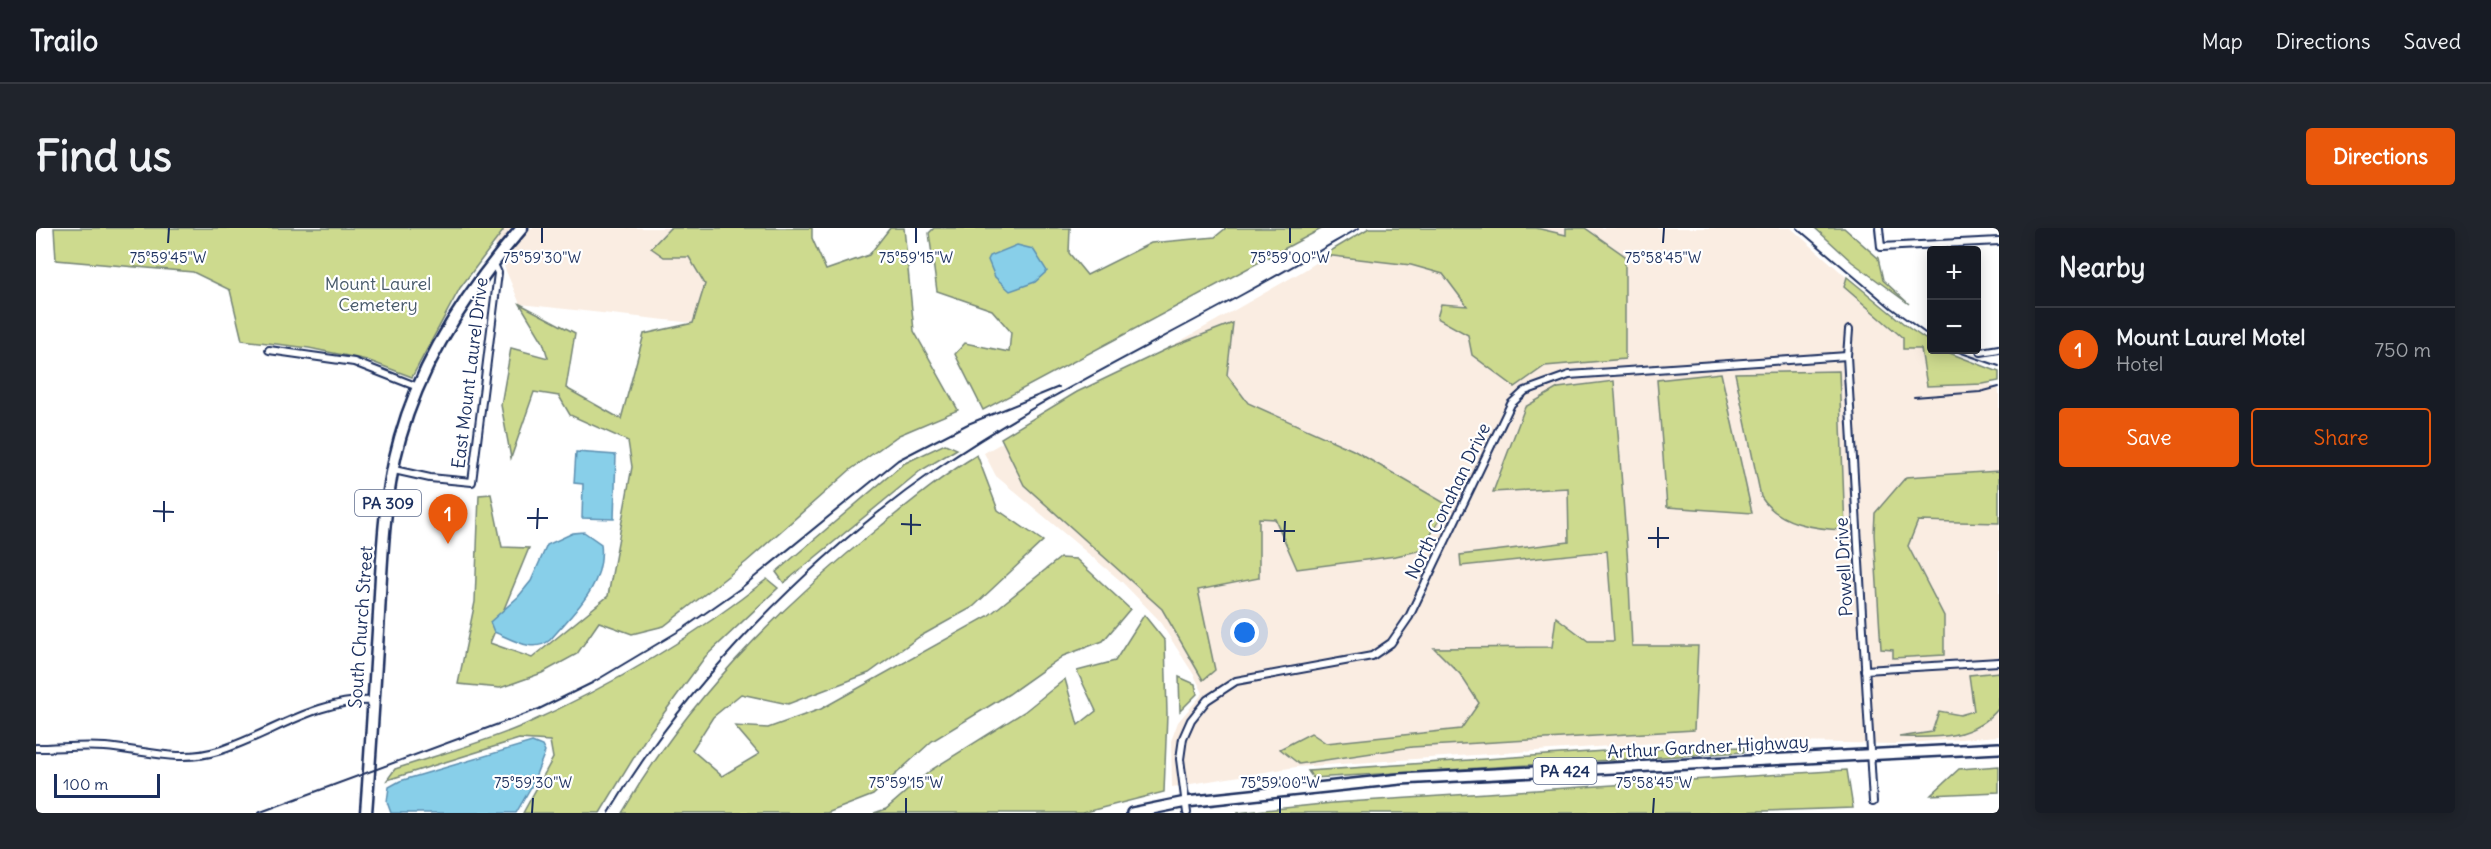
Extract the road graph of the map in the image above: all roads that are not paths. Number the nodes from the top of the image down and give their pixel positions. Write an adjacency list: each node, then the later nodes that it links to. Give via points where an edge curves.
1 (522, 228): 4 (highway, South Church Street / PA 309)
2 (1879, 228): 3 (street, via 1881,247)
3 (1999, 241)
4 (493, 262): 10 (highway, South Church Street / PA 309, via 442,336); 11 (street, East Mount Laurel Drive, via 498,273 472,482)
5 (1849, 330): 9 (street, Powell Drive)
6 (1999, 349): 8 (street)
7 (269, 350): 10 (street, via 354,363)
8 (1981, 352)
9 (1847, 356): 13 (street, Powell Drive); 18 (street, North Conahan Drive, via 1569,375 1525,391 1511,404 1409,617 1390,643 1372,656 1226,685 1191,720 1183,738 1180,759)
10 (418, 387): 11 (highway, South Church Street / PA 309, via 400,438)
11 (394, 470): 14 (highway, South Church Street / PA 309, via 384,536)
12 (1999, 662): 13 (street)
13 (1865, 670): 17 (street, Powell Drive)
14 (374, 701): 15 (street, via 353,700 292,719 217,752 177,757 103,747); 20 (highway, South Church Street / PA 309)
15 (36, 748)
16 (1999, 748): 17 (main road, Arthur Gardner Highway / PA 424)
17 (1870, 754): 18 (main road, Arthur Gardner Highway / PA 424, via 1400,779); 19 (street, Powell Drive)
18 (1186, 802): 21 (main road, Arthur Gardner Highway / PA 424); 22 (street, North Conahan Drive)
19 (1873, 802)
20 (366, 813)
21 (1132, 813)
22 (1187, 813)

